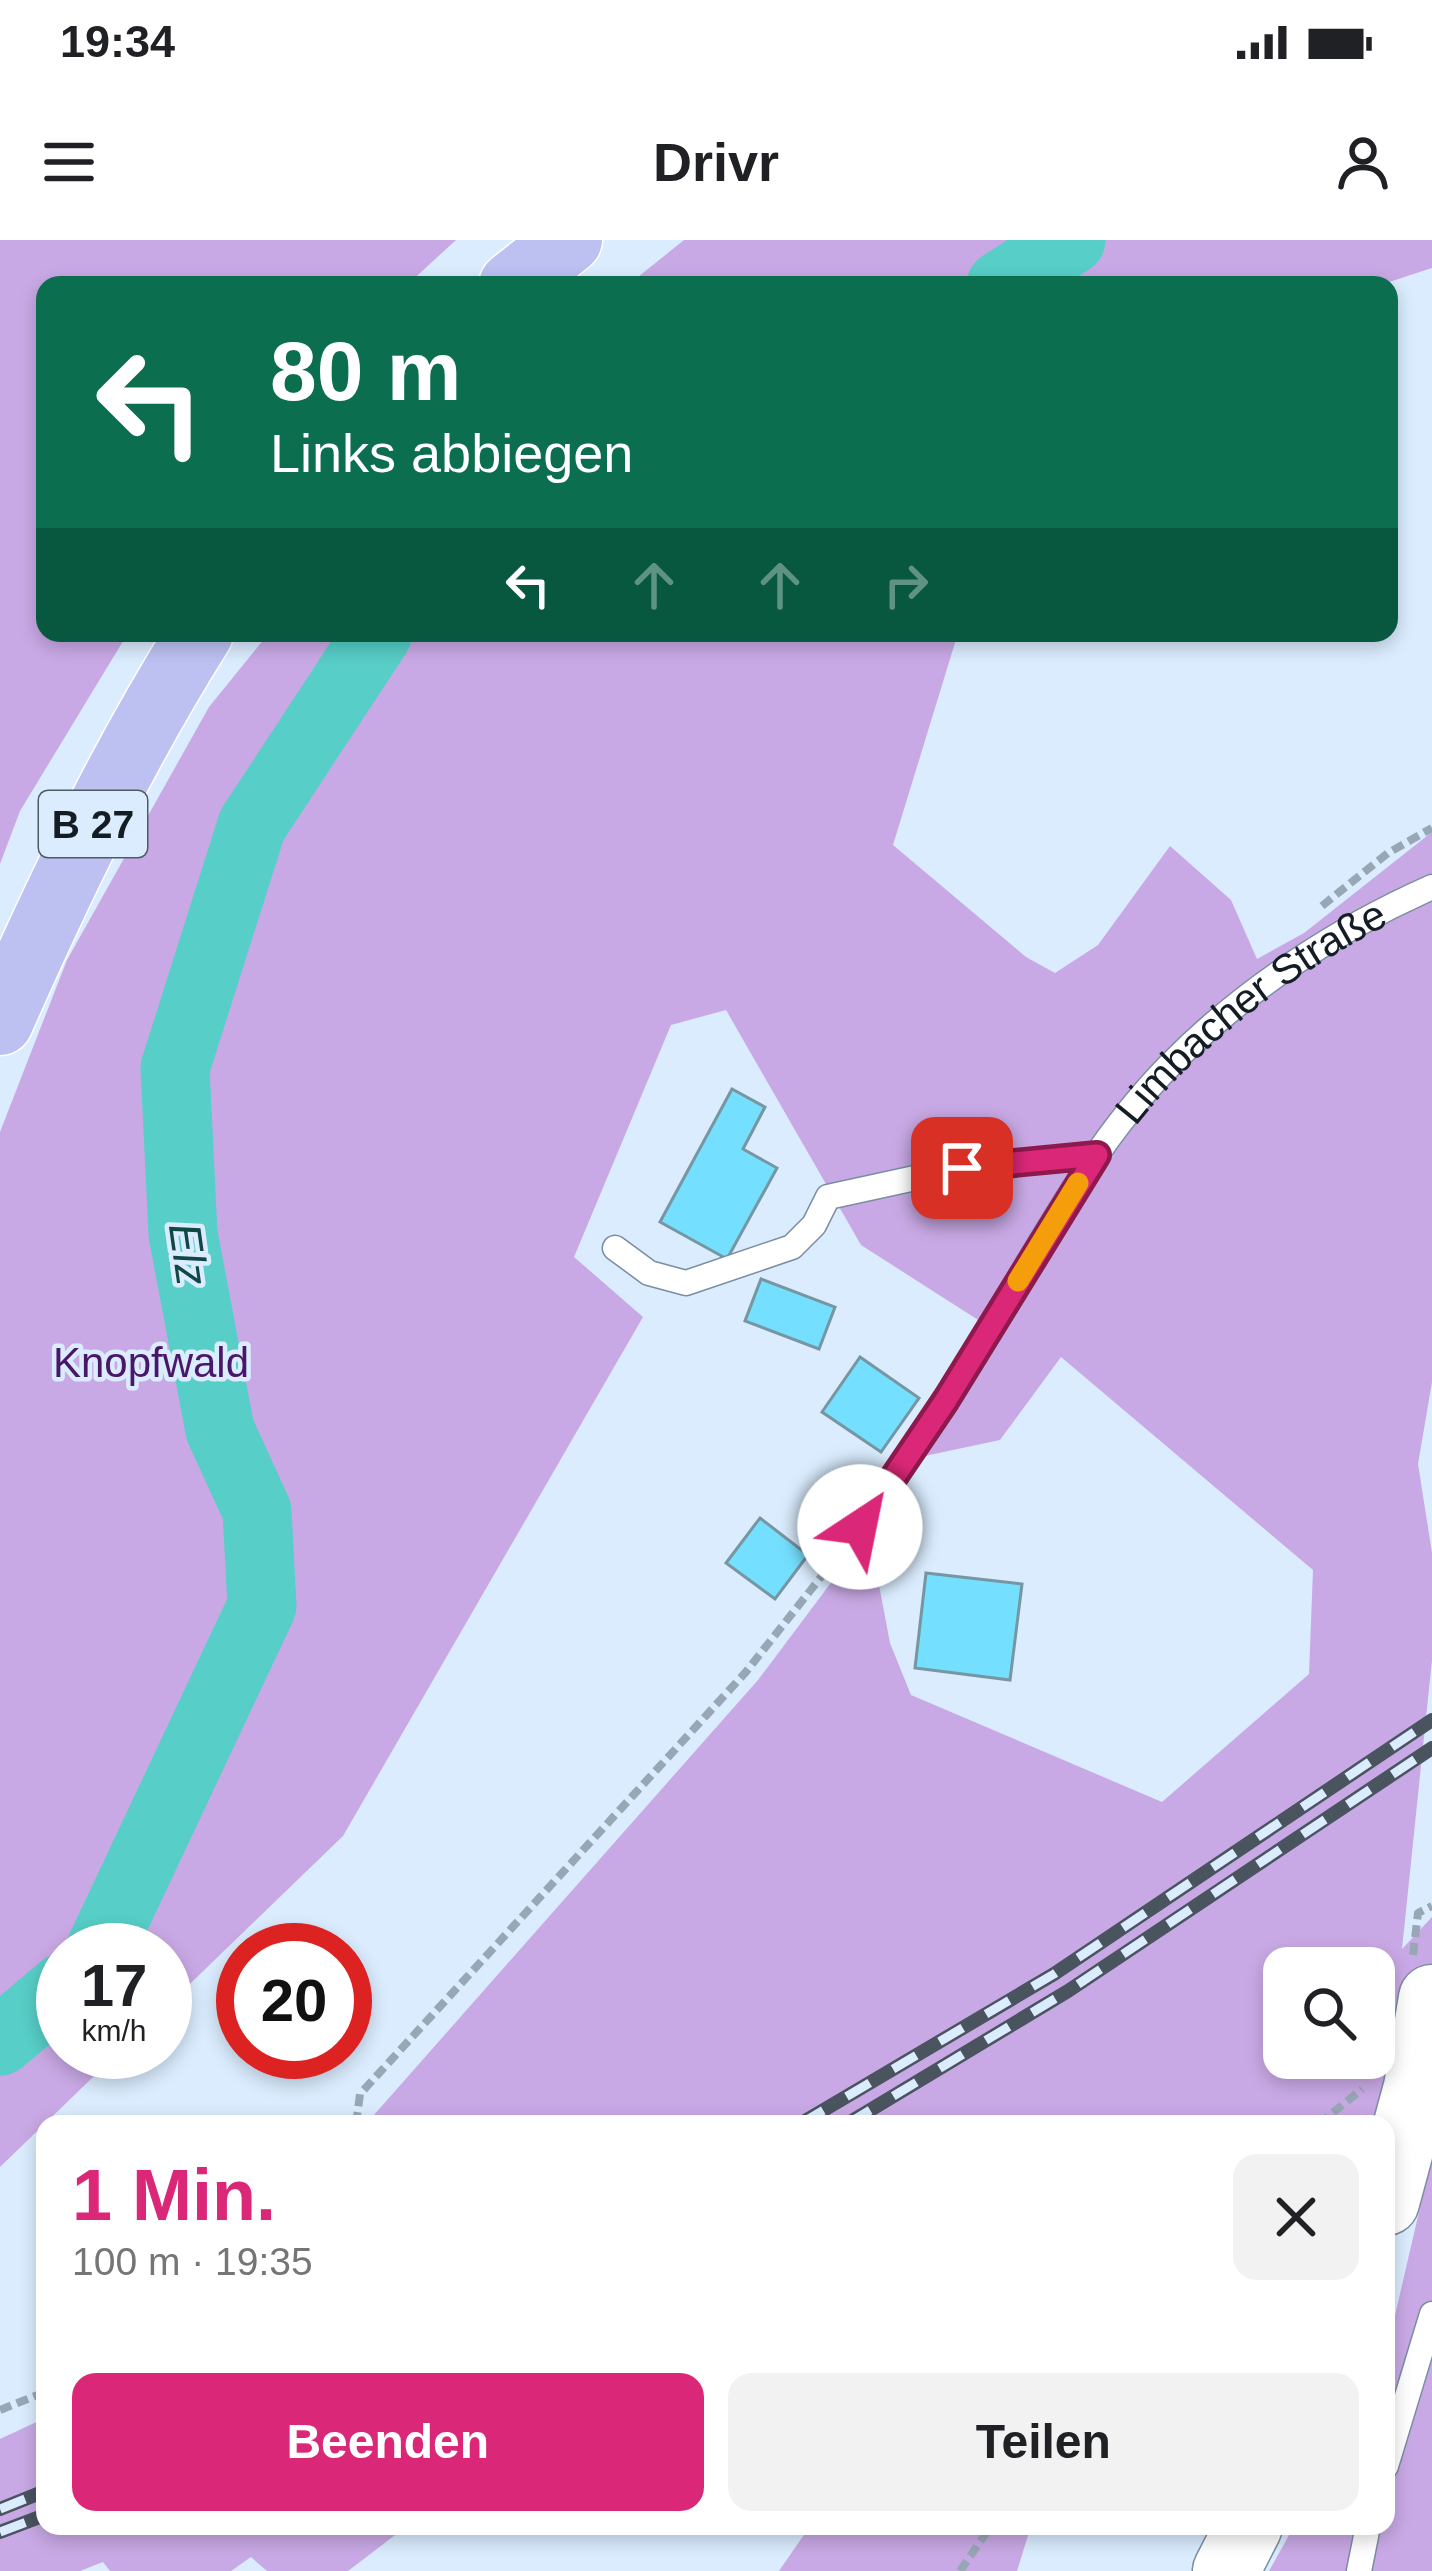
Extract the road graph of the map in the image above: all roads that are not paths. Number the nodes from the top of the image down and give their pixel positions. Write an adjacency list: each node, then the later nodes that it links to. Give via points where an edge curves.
1 (569, 240): 2 (main road)
2 (523, 276)
3 (194, 642): 5 (main road, B 27, via 75,859)
4 (1432, 887): 6 (lane, Limbacher Straße, via 1272,978 1171,1064)
5 (0, 1022)
6 (1097, 1155): 7 (lane, via 962,1168 828,1197 793,1247 686,1283 650,1273); 8 (lane, Limbacher Straße)
7 (615, 1248)
8 (860, 1527)
9 (1432, 1998): 10 (main road)
10 (1395, 2169)
11 (1432, 2314): 12 (lane)
12 (1395, 2436)
13 (1244, 2535): 15 (main road)
14 (1366, 2535): 16 (lane)
15 (1226, 2571)
16 (1359, 2571)

